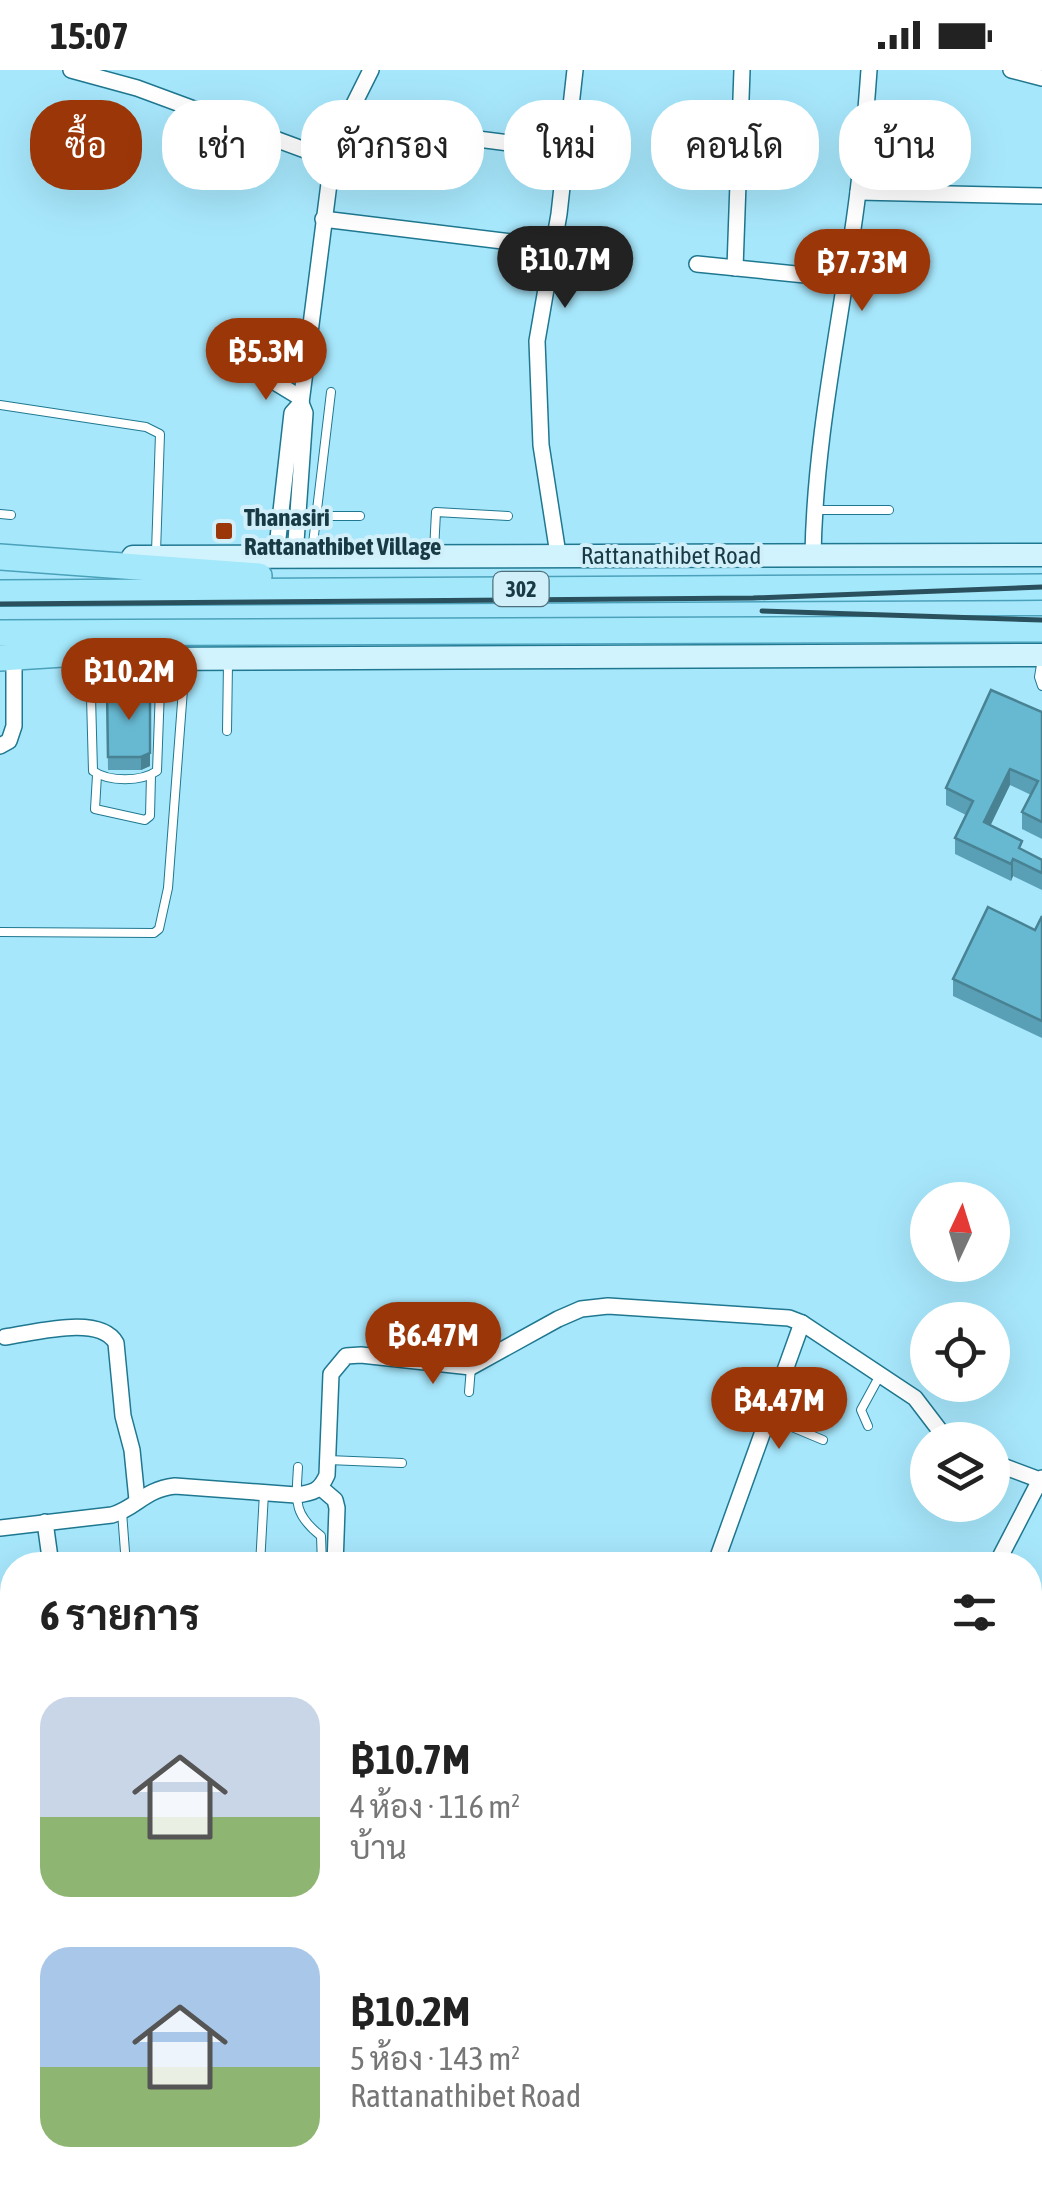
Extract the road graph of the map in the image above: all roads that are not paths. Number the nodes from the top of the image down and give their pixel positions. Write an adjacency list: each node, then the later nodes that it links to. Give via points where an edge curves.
1 (71, 70): 9 (street)
2 (371, 70): 8 (street)
3 (575, 70): 29 (street, via 538,341 541,445)
4 (742, 70): 16 (street)
5 (870, 70): 11 (street)
6 (1011, 70): 7 (street)
7 (1042, 78)
8 (356, 100)
9 (301, 148)
10 (327, 190): 13 (street)
11 (858, 192): 12 (street); 17 (street)
12 (1042, 196)
13 (323, 219): 14 (street); 20 (street)
14 (511, 242)
15 (697, 264): 16 (street)
16 (735, 268): 17 (street)
17 (845, 278): 22 (street)
18 (253, 369): 20 (street)
19 (331, 392): 26 (lane)
20 (301, 401): 33 (street, via 292,413)
21 (0, 405): 32 (lane, via 160,434)
22 (814, 510): 23 (lane); 30 (street)
23 (889, 510)
24 (0, 514): 25 (lane)
25 (11, 514)
26 (316, 516): 27 (lane); 33 (lane)
27 (360, 516)
28 (508, 516): 34 (lane, via 436,512)
29 (558, 554): 30 (main road, Rattanathibet Road / 302); 34 (main road, Rattanathibet Road / 302)
30 (813, 555): 31 (main road, Rattanathibet Road / 302)
31 (1042, 555)
32 (156, 556): 33 (main road, Rattanathibet Road / 302); 35 (main road, Rattanathibet Road / 302)
33 (294, 556): 34 (main road, Rattanathibet Road / 302)
34 (434, 556)
35 (0, 557): 37 (main road)
36 (1042, 587): 37 (main road, Rattanathibet Road / 302)
37 (443, 589): 38 (main road, Rattanathibet Road / 302)
38 (0, 593)
39 (1042, 629): 40 (main road, 302)
40 (442, 632): 41 (main road, 302); 45 (main road)
41 (0, 633)
42 (1042, 657): 44 (main road); 48 (lane)
43 (186, 658): 44 (main road); 47 (main road); 53 (lane, via 159,929)
44 (228, 658): 49 (lane)
45 (5, 659): 46 (main road); 50 (street, via 14,726)
46 (90, 659): 47 (main road); 51 (lane)
47 (162, 659): 52 (lane, via 157,771)
48 (1042, 686)
49 (228, 731)
50 (0, 746)
51 (98, 775): 52 (lane); 52 (lane, via 95,809 145,820)
52 (151, 775)
53 (0, 932)
54 (802, 1323): 56 (street, via 772,1316 582,1309); 57 (street); 59 (street)
55 (5, 1338): 71 (street, via 93,1326 111,1334)
56 (471, 1366): 58 (lane); 63 (street, via 346,1356 331,1374)
57 (878, 1377): 60 (street, via 915,1398); 61 (lane, via 861,1410)
58 (469, 1392)
59 (768, 1417): 62 (lane); 80 (street)
60 (933, 1422)
61 (868, 1426)
62 (823, 1440)
63 (328, 1460): 64 (lane); 68 (street)
64 (402, 1463)
65 (298, 1466): 70 (lane)
66 (1010, 1468): 67 (street)
67 (1041, 1479): 81 (street)
68 (321, 1488): 70 (street); 79 (street, via 335,1500)
69 (264, 1494): 70 (street); 71 (street, via 175,1486); 77 (lane)
70 (296, 1496): 78 (lane, via 303,1522 321,1536)
71 (137, 1500): 72 (street)
72 (122, 1512): 73 (street); 76 (lane)
73 (45, 1522): 74 (street); 75 (street)
74 (0, 1528)
75 (50, 1552)
76 (125, 1552)
77 (261, 1552)
78 (322, 1552)
79 (334, 1552)
80 (720, 1552)
81 (1003, 1552)

